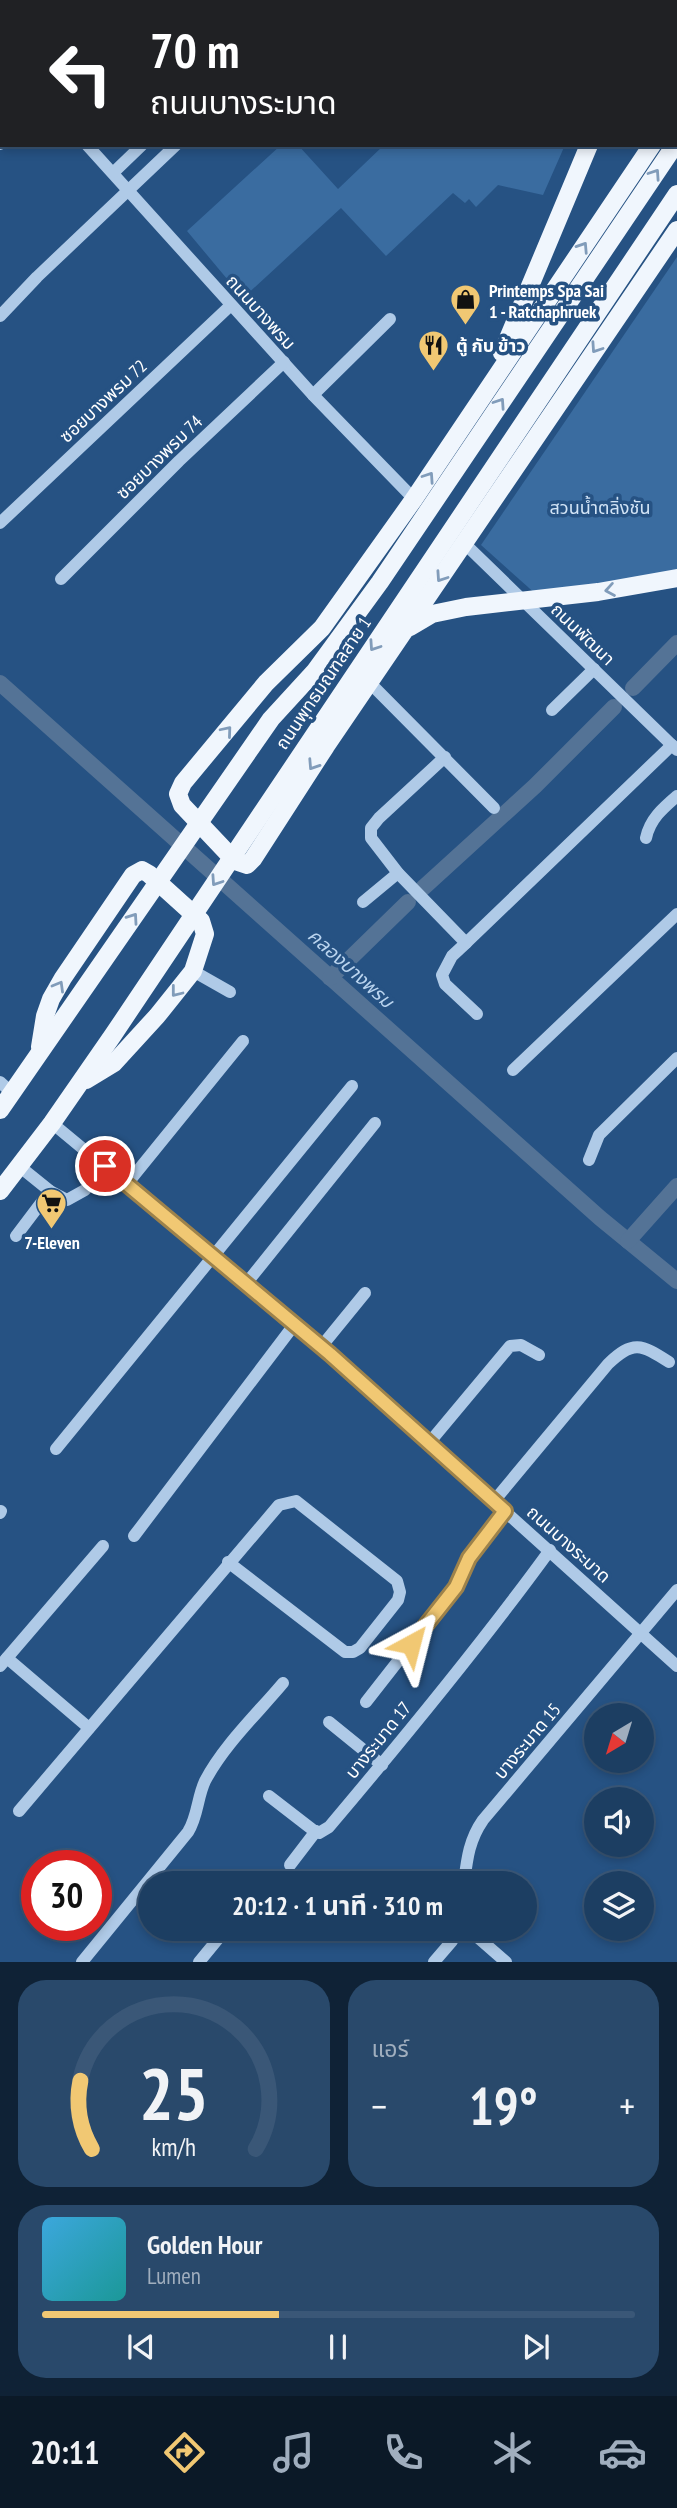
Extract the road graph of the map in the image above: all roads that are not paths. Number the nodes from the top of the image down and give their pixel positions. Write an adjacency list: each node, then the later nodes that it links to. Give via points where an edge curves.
1 (140, 147): 7 (street)
2 (174, 147): 8 (street)
3 (588, 147): 17 (main road)
4 (651, 147): 10 (main road)
5 (674, 147): 32 (main road, ถนนพุทธมณฑลสาย 1, one-way to 5, via 315,671 380,582)
6 (95, 148): 7 (street, ถนนบางพรม)
7 (114, 172): 8 (street, ถนนบางพรม)
8 (130, 191): 13 (street, ถนนบางพรม); 14 (street)
9 (677, 194): 30 (main road, ถนนพุทธมณฑลสาย 1, one-way to 30)
10 (598, 223): 12 (main road, via 612,216 635,220 649,234); 17 (main road, one-way to 10)
11 (677, 230): 12 (main road)
12 (648, 271): 21 (main road, one-way to 21)
13 (231, 305): 16 (street, ถนนบางพรม); 20 (street, ซอยบางพรม 72)
14 (0, 316)
15 (390, 319): 18 (street)
16 (284, 362): 18 (street, ถนนบางพรม); 23 (street, ซอยบางพรม 74)
17 (486, 392): 19 (main road, one-way to 17)
18 (313, 395): 19 (street, ถนนบางพรม)
19 (414, 499): 25 (main road)
20 (0, 523)
21 (464, 543): 24 (street, ถนนพัฒนา); 26 (main road, one-way to 26)
22 (677, 578): 24 (main road, one-way to 24)
23 (61, 579)
24 (524, 601): 26 (main road, via 432,614); 28 (street, ถนนพัฒนา)
25 (322, 628): 29 (main road, one-way to 25, via 253,859 247,865 235,861 182,805 178,794 266,684); 32 (main road)
26 (406, 629): 27 (main road)
27 (385, 661): 29 (main road); 30 (main road)
28 (594, 669): 31 (street); 33 (street, ถนนพัฒนา)
29 (370, 683): 34 (street)
30 (333, 707): 49 (main road, ถนนพุทธมณฑลสาย 1, one-way to 49)
31 (552, 710)
32 (271, 719): 46 (main road, ถนนพุทธมณฑลสาย 1, one-way to 32)
33 (675, 748): 41 (street)
34 (446, 757): 36 (street); 38 (street, via 371,828 371,838)
35 (677, 796): 37 (street, via 649,826)
36 (494, 808)
37 (646, 838)
38 (398, 873): 39 (street); 41 (street)
39 (363, 902)
40 (677, 915): 48 (street)
41 (466, 943): 44 (street, via 442,975 445,984)
42 (192, 971): 43 (street); 46 (main road, one-way to 42, via 45,1016 57,988 133,875 142,870 201,921 205,934); 49 (main road, one-way to 49, via 132,1046)
43 (230, 992)
44 (477, 1014)
45 (243, 1041): 58 (street)
46 (40, 1051): 51 (main road, ถนนพุทธมณฑลสาย 1)
47 (677, 1058): 55 (street, via 599,1135)
48 (513, 1070)
49 (79, 1084): 53 (main road, ถนนพุทธมณฑลสาย 1)
50 (352, 1086): 62 (street)
51 (6, 1088): 52 (main road, ถนนพุทธมณฑลสาย 1)
52 (0, 1110)
53 (52, 1123): 56 (main road, ถนนพุทธมณฑลสาย 1); 57 (street, ถนนบางระมาด)
54 (375, 1123): 63 (street)
55 (589, 1160)
56 (19, 1166): 59 (main road, ถนนพุทธมณฑลสาย 1); 60 (street)
57 (105, 1166): 58 (street, ถนนบางระมาด); 60 (street, via 78,1196 67,1200)
58 (127, 1184): 62 (street, ถนนบางระมาด)
59 (0, 1191)
60 (50, 1191): 61 (street)
61 (16, 1236)
62 (211, 1257): 63 (street, ถนนบางระมาด); 70 (street)
63 (246, 1285): 65 (street, ถนนบางระมาด)
64 (365, 1293): 66 (street)
65 (294, 1325): 66 (street, ถนนบางระมาด); 73 (street)
66 (321, 1347): 69 (street, ถนนบางระมาด)
67 (539, 1355): 69 (street, via 521,1345 510,1346)
68 (668, 1362): 71 (street, via 639,1347 624,1349)
69 (429, 1443): 71 (street, ถนนบางระมาด)
70 (56, 1449)
71 (494, 1501): 72 (street, ถนนบางระมาด)
72 (505, 1511): 75 (street, ถนนบางระมาด); 82 (street, via 469,1558 456,1587)
73 (134, 1536)
74 (103, 1546): 79 (street)
75 (550, 1550): 78 (street, ถนนบางระมาด); 85 (street, บางระมาด 17)
76 (228, 1562): 76 (street, via 279,1505 296,1501 397,1581 400,1592 360,1648 345,1653); 84 (street)
77 (677, 1590): 78 (street, บางระมาด 15)
78 (641, 1633): 80 (street, ถนนบางระมาด); 91 (street, บางระมาด 15, via 473,1833)
79 (3, 1662): 84 (street)
80 (677, 1665)
81 (283, 1683): 90 (street, via 217,1762 200,1791 193,1825)
82 (366, 1702)
83 (329, 1722): 85 (street)
84 (89, 1728): 87 (street)
85 (382, 1765): 88 (street, บางระมาด 17, via 329,1827)
86 (269, 1796): 88 (street)
87 (19, 1811)
88 (316, 1831): 89 (street, บางระมาด 17)
89 (290, 1865)
90 (162, 1871)
91 (465, 1871)
92 (138, 1900): 96 (street)
93 (216, 1941): 97 (street)
94 (452, 1941): 98 (street)
95 (482, 1941): 99 (street)
96 (82, 1962)
97 (199, 1962)
98 (434, 1962)
99 (506, 1962)

